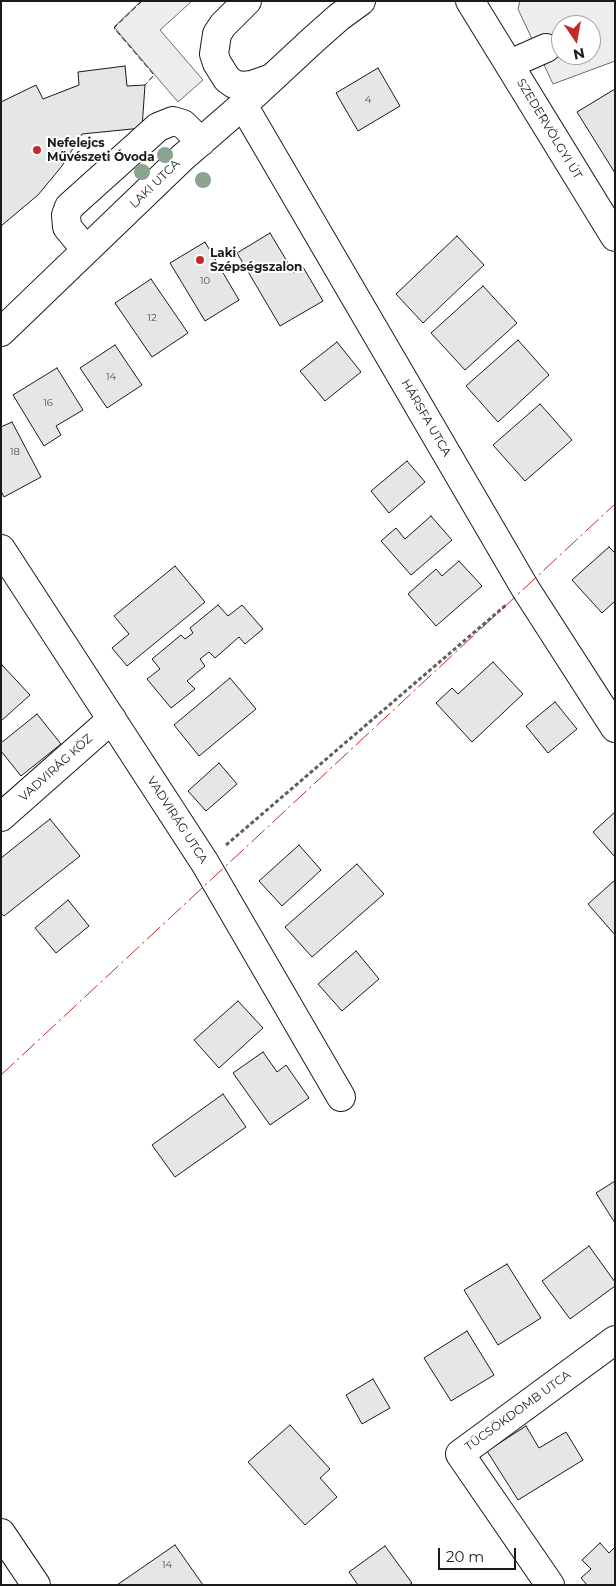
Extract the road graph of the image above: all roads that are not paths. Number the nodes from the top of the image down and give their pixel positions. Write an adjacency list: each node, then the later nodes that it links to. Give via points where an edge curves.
1 (247, 1): 9 (street, via 217,34 214,54 217,63 234,84 252,86)
2 (337, 1): 6 (street, LAKI UTCA)
3 (361, 1): 6 (street, LAKI UTCA)
4 (453, 1): 5 (street, SZEDERVÖLGYI ÚT)
5 (477, 9): 8 (street, SZEDERVÖLGYI ÚT)
6 (313, 40): 9 (street, LAKI UTCA)
7 (546, 48): 8 (street)
8 (510, 64): 12 (street, SZEDERVÖLGYI ÚT)
9 (273, 77): 10 (street, LAKI UTCA)
10 (243, 106): 11 (street, LAKI UTCA); 17 (street, HÁRSFA UTCA, via 525,588)
11 (201, 142): 13 (street, LAKI UTCA); 13 (street, via 183,124 173,121 158,127 69,207 67,227)
12 (615, 237)
13 (86, 250): 14 (street, LAKI UTCA)
14 (1, 332)
15 (1, 549): 16 (street, VADVIRÁG UTCA)
16 (112, 719): 18 (street, VADVIRÁG KÖZ); 19 (street, VADVIRÁG UTCA, via 205,863)
17 (615, 728)
18 (1, 817)
19 (341, 1097)
20 (612, 1348): 23 (street, TÜCSÖKDOMB UTCA, via 460,1454)
21 (1, 1533): 22 (street)
22 (36, 1585)
23 (550, 1585)

